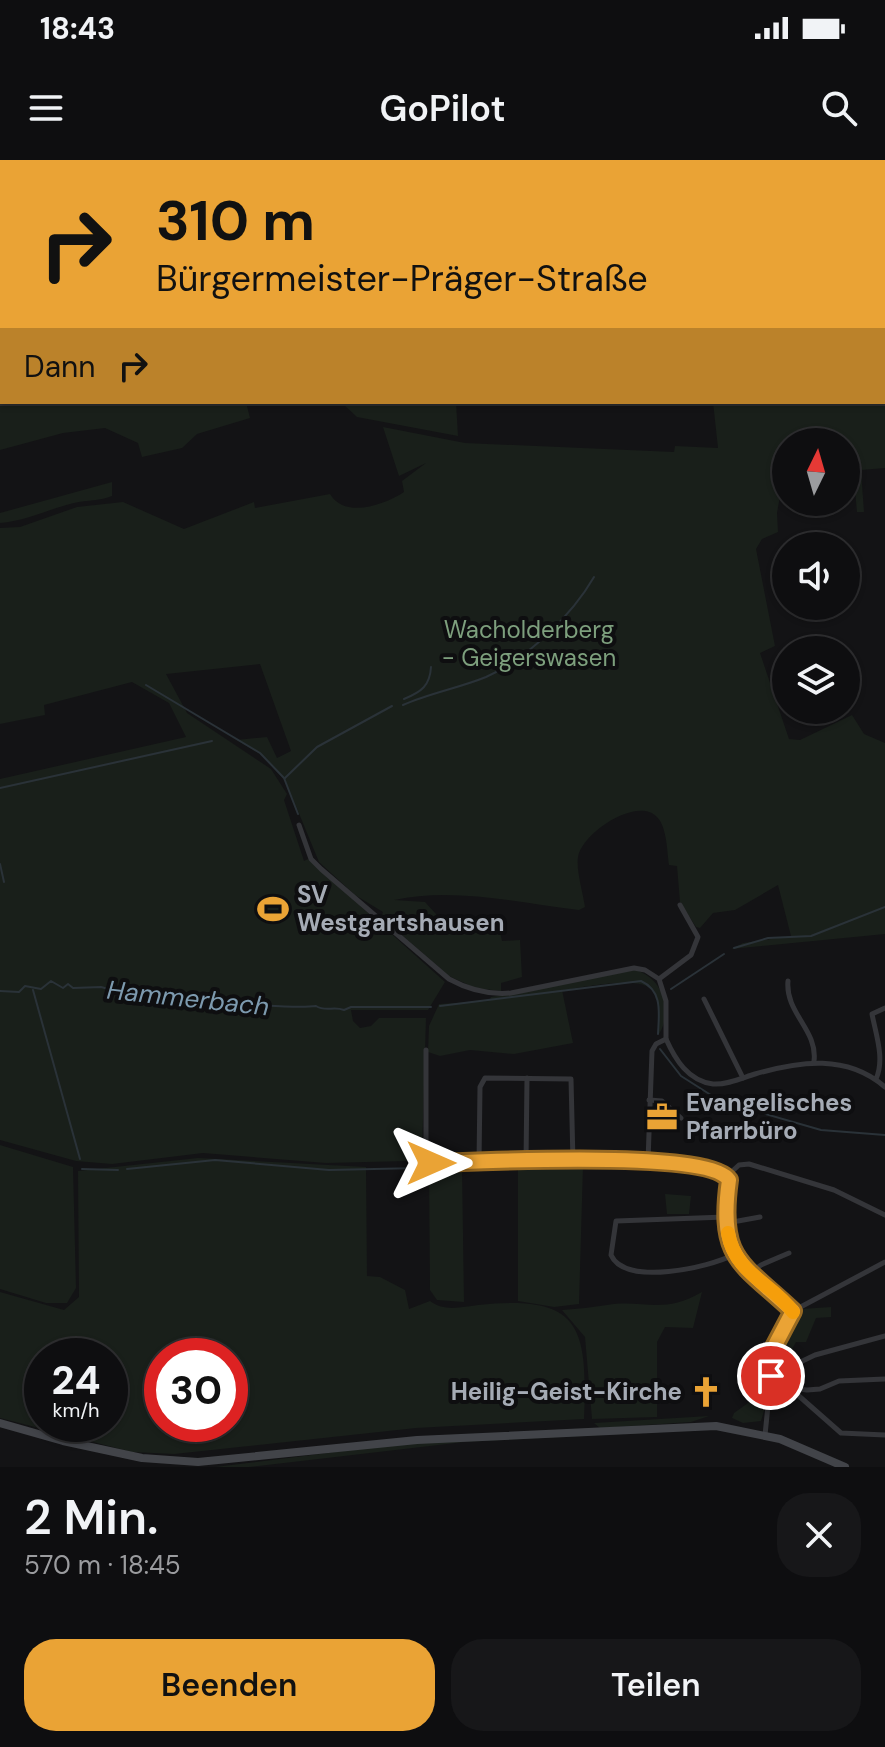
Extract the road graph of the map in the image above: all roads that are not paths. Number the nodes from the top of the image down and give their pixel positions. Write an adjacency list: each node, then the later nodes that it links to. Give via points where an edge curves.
1 (299, 825): 3 (street, via 311,859 321,869 465,987 496,995 634,968)
2 (680, 905): 3 (street, via 698,937 696,948)
3 (659, 979): 7 (street, via 666,1001)
4 (788, 981): 9 (street, via 789,1003 809,1033)
5 (704, 999): 11 (street)
6 (885, 1008): 12 (street, via 872,1014 880,1053)
7 (666, 1039): 11 (street, via 680,1065 702,1081); 14 (street, via 652,1051)
8 (426, 1050): 17 (street, via 426,1163)
9 (814, 1061): 11 (street); 12 (street)
10 (527, 1078): 17 (street, via 481,1081); 18 (street); 19 (street, via 573,1082)
11 (743, 1078)
12 (876, 1079): 13 (street)
13 (885, 1087)
14 (649, 1100): 15 (street, via 662,1101); 16 (street)
15 (681, 1118)
16 (648, 1161): 19 (street); 20 (street, via 702,1166)
17 (479, 1162): 18 (street)
18 (526, 1162): 19 (street)
19 (573, 1162)
20 (727, 1176): 21 (street, via 749,1164 834,1190); 23 (street)
21 (885, 1215)
22 (760, 1217): 23 (street)
23 (726, 1220): 25 (street); 25 (street, via 616,1221 611,1255 621,1265 657,1272 704,1268)
24 (789, 1253): 27 (street)
25 (733, 1255): 27 (street)
26 (885, 1262): 28 (street)
27 (749, 1274): 28 (street)
28 (793, 1311): 30 (street, via 774,1347)
29 (885, 1336): 30 (street, via 815,1355)
30 (771, 1376): 32 (street); 34 (street)
31 (885, 1379): 32 (street)
32 (790, 1388): 35 (street, via 841,1433)
33 (0, 1423): 36 (main road, via 142,1458)
34 (765, 1435): 36 (main road, via 716,1426 417,1440); 37 (main road)
35 (885, 1435)
36 (198, 1464)
37 (845, 1467)

